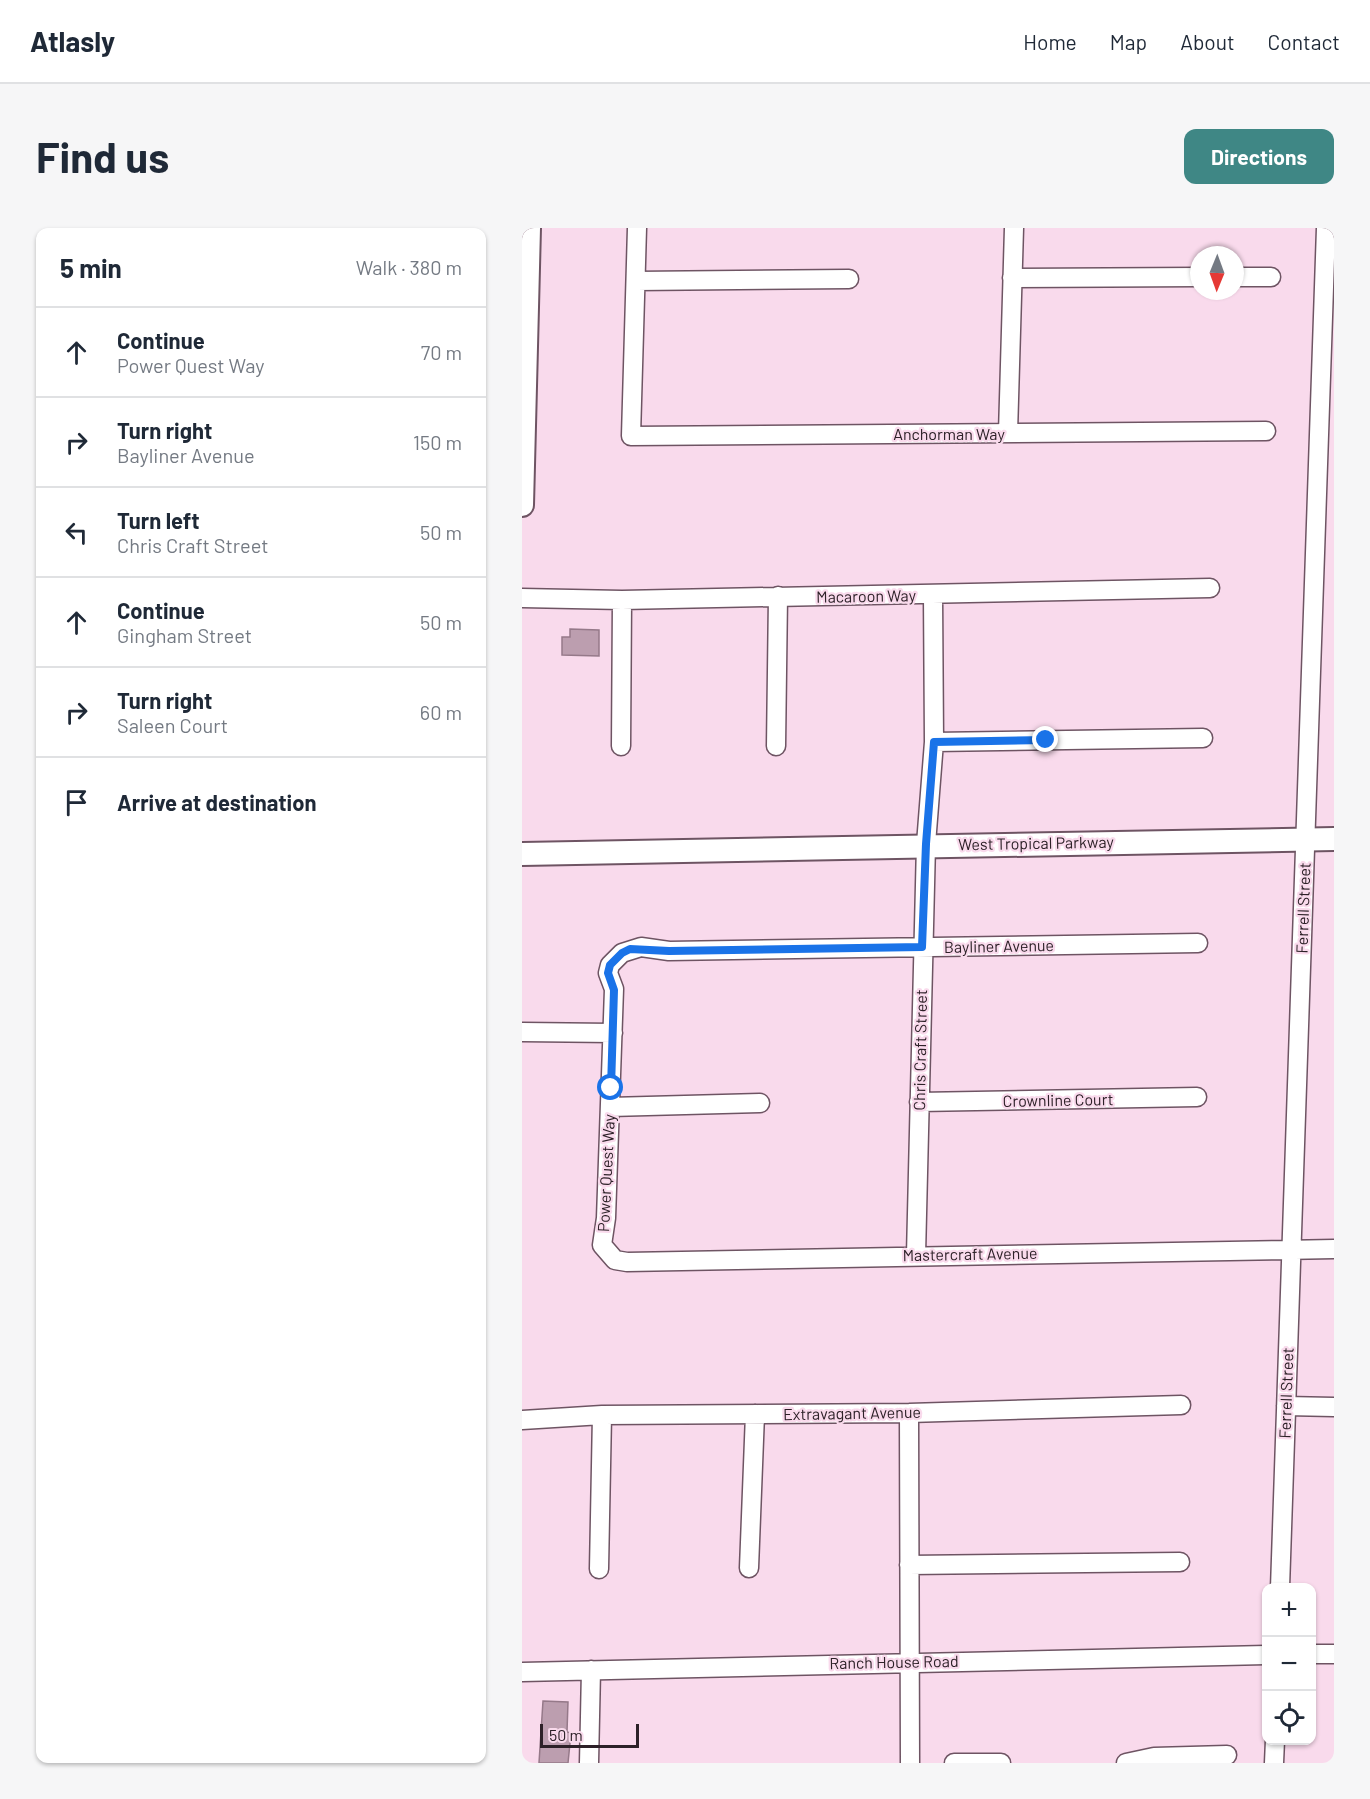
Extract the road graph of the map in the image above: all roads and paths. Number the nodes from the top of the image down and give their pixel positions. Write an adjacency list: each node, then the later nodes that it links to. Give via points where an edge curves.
1 (529, 228): 11 (main road)
2 (637, 228): 10 (street)
3 (1014, 228): 8 (street)
4 (1326, 228): 24 (street, Ferrell Street)
5 (1190, 277): 8 (street)
6 (1244, 277): 7 (street)
7 (1270, 277)
8 (1012, 278): 13 (street)
9 (849, 279): 10 (street)
10 (636, 281): 13 (street, Anchorman Way, via 632,436)
11 (524, 366): 14 (main road)
12 (1266, 431): 13 (street, Anchorman Way)
13 (1008, 433)
14 (522, 505)
15 (1210, 588): 16 (street, Macaroon Way)
16 (933, 595): 17 (street, Macaroon Way); 21 (street, Chris Craft Street)
17 (778, 597): 19 (street, Macaroon Way); 23 (street)
18 (522, 598): 19 (street, Macaroon Way)
19 (622, 600): 22 (street)
20 (1203, 738): 21 (street)
21 (934, 742): 26 (street, Chris Craft Street)
22 (621, 746)
23 (776, 746)
24 (1306, 839): 25 (main road, West Tropical Parkway); 26 (main road, West Tropical Parkway); 38 (street, Ferrell Street)
25 (1334, 839)
26 (926, 844): 27 (main road, West Tropical Parkway); 29 (street, Chris Craft Street)
27 (522, 854)
28 (1198, 943): 29 (street, Bayliner Avenue)
29 (922, 947): 30 (street, Bayliner Avenue, via 669,951 641,947); 34 (street, Chris Craft Street)
30 (622, 953): 32 (street, Power Quest Way, via 608,973 614,990)
31 (522, 1032): 32 (street)
32 (613, 1033): 36 (street, Power Quest Way)
33 (1197, 1097): 34 (street, Crownline Court)
34 (919, 1102): 40 (street, Chris Craft Street)
35 (759, 1104): 36 (street)
36 (610, 1107): 39 (street, Power Quest Way, via 602,1237 602,1245)
37 (1334, 1249): 38 (street, Mastercraft Avenue)
38 (1290, 1250): 40 (street, Mastercraft Avenue); 42 (street, Ferrell Street)
39 (609, 1254): 40 (street, Mastercraft Avenue, via 615,1260 627,1262)
40 (916, 1255)
41 (1181, 1405): 44 (street, Extravagant Avenue)
42 (1286, 1406): 43 (street); 52 (street, Ferrell Street)
43 (1334, 1407)
44 (909, 1413): 45 (street, Extravagant Avenue); 49 (street)
45 (755, 1414): 46 (street, Extravagant Avenue); 50 (street)
46 (602, 1415): 47 (street, Extravagant Avenue); 51 (street)
47 (522, 1420)
48 (1180, 1562): 49 (street)
49 (909, 1564): 56 (street)
50 (749, 1568)
51 (599, 1569)
52 (1280, 1583)
53 (1316, 1654): 54 (street)
54 (1334, 1654)
55 (1262, 1655): 56 (street, Ranch House Road)
56 (910, 1662): 57 (street, Ranch House Road); 63 (street)
57 (591, 1670): 58 (street, Ranch House Road); 62 (street)
58 (522, 1672)
59 (1275, 1745): 67 (street)
60 (1227, 1755): 61 (street)
61 (1171, 1760): 66 (street)
62 (589, 1763)
63 (910, 1763)
64 (954, 1763): 65 (street)
65 (1001, 1763)
66 (1126, 1763)
67 (1274, 1763)

